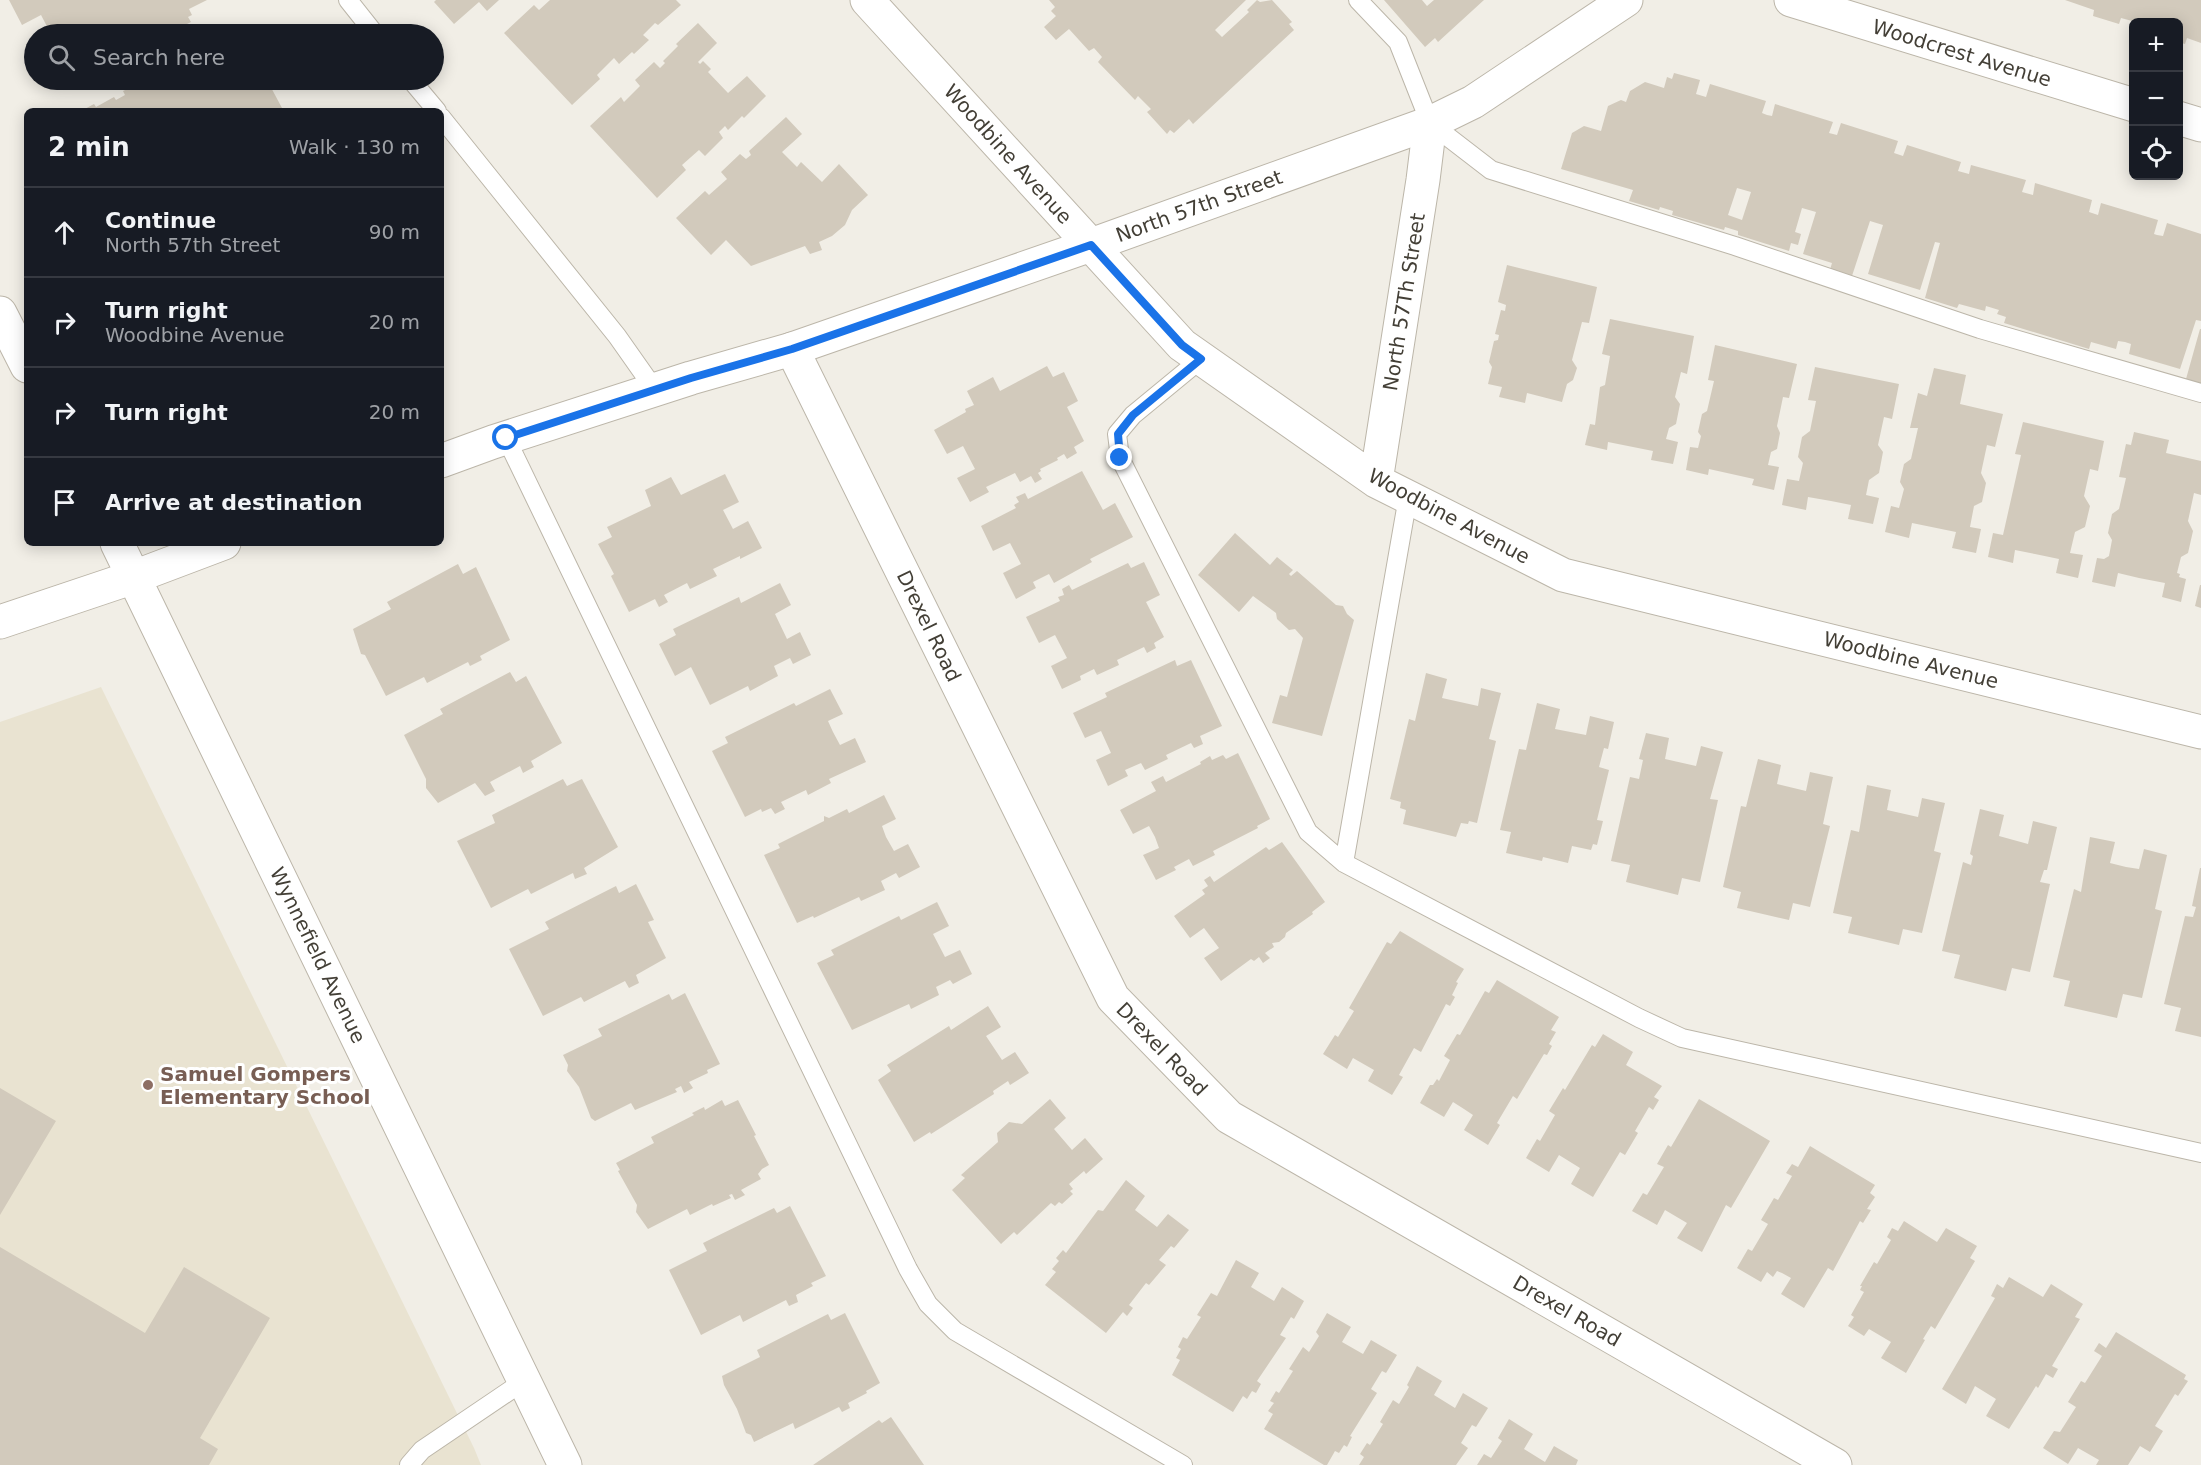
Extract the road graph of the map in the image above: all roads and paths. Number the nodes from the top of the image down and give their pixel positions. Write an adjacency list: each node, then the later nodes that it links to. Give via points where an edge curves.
1 (348, 0): 6 (lane)
2 (867, 0): 14 (street, Woodbine Avenue)
3 (1358, 0): 12 (lane, via 1398,42)
4 (1626, 0): 12 (street, North 57th Street, via 1473,102)
5 (1791, 0): 8 (street, Woodcrest Avenue)
6 (367, 24)
7 (419, 90): 9 (lane)
8 (2129, 104)
9 (434, 108)
10 (2183, 120): 13 (street)
11 (444, 121): 19 (lane)
12 (1430, 123): 14 (street, North 57th Street); 20 (lane, via 1491,170 1735,246 1980,329); 23 (street, North 57Th Street)
13 (2201, 125)
14 (1091, 245): 16 (street, North 57th Street); 17 (street, Woodbine Avenue, via 1182,345)
15 (0, 313): 18 (street)
16 (792, 349): 19 (street, North 57th Street); 36 (street, Drexel Road, via 1113,998 1229,1117)
17 (1201, 359): 23 (street, Woodbine Avenue); 30 (lane, via 1133,415 1118,434 1120,458 1308,832)
18 (24, 360)
19 (656, 390): 21 (street, North 57th Street)
20 (2201, 393)
21 (506, 438): 22 (street, North 57th Street); 35 (lane, via 928,1304 955,1331)
22 (444, 460)
23 (1376, 480): 24 (street, Woodbine Avenue)
24 (1407, 497): 29 (street, Woodbine Avenue, via 1563,575); 30 (lane)
25 (118, 546): 27 (street, Wynnefield Avenue)
26 (216, 546): 27 (street)
27 (134, 577): 28 (street); 32 (street, Wynnefield Avenue)
28 (0, 622)
29 (2201, 732)
30 (1344, 863): 31 (lane, via 1682,1038)
31 (2201, 1153)
32 (524, 1381): 33 (lane, via 422,1450); 34 (street, Wynnefield Avenue)
33 (409, 1465)
34 (565, 1465)
35 (1183, 1465)
36 (1835, 1465)

